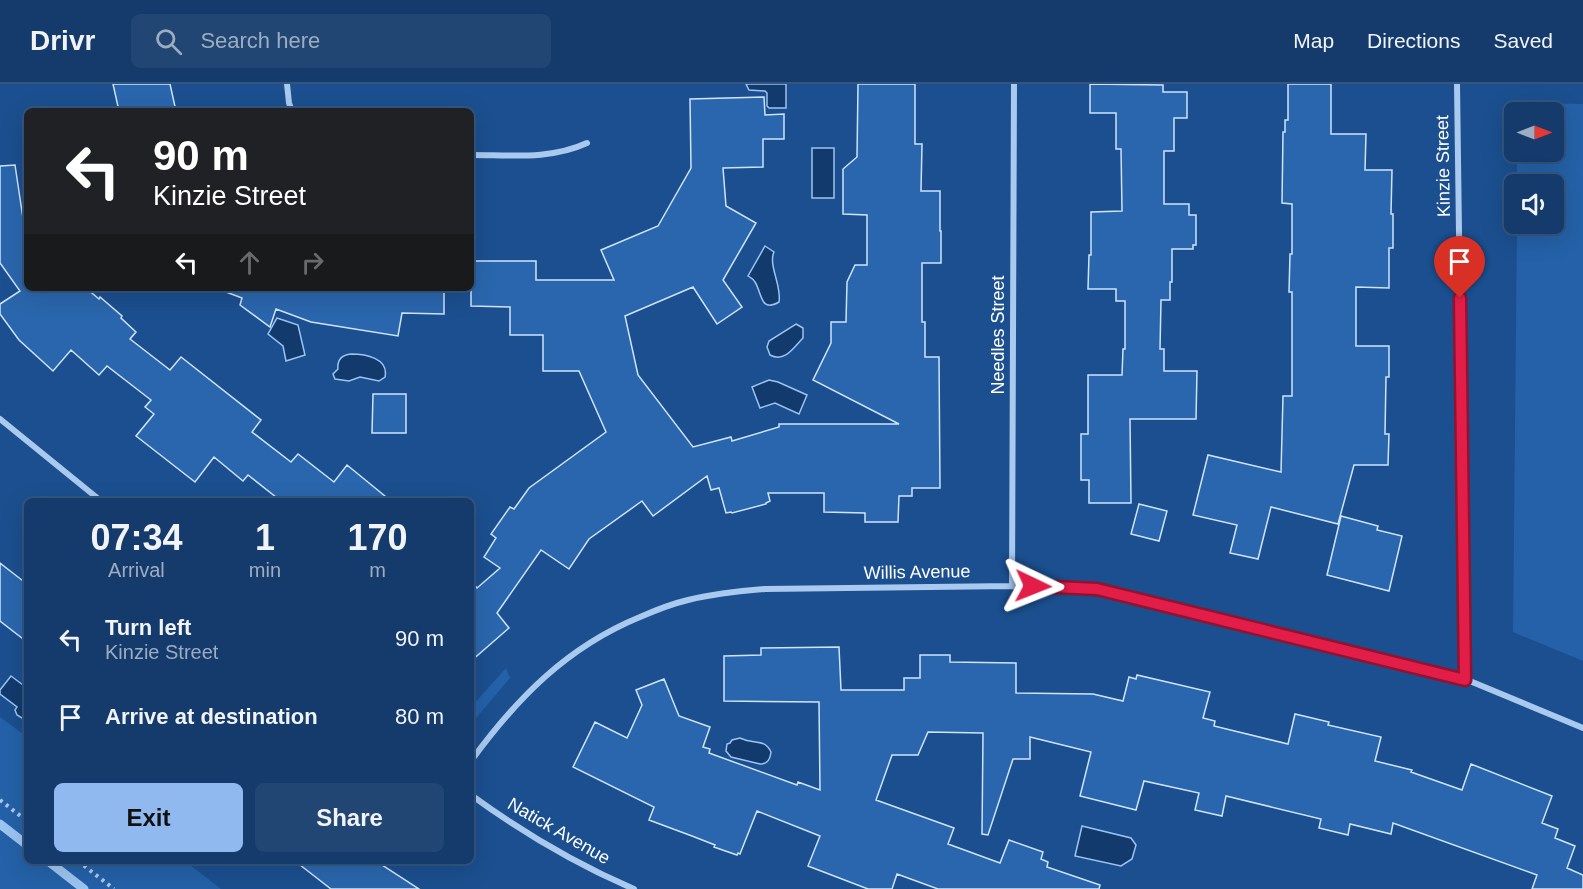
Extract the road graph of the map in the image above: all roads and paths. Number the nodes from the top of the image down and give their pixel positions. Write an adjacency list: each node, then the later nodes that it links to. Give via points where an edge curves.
1 (287, 84): 4 (street)
2 (1014, 84): 9 (street, Needles Street)
3 (1457, 84): 10 (street, Kinzie Street)
4 (290, 108)
5 (586, 143): 6 (street, via 544,155)
6 (474, 155)
7 (0, 419): 8 (street)
8 (97, 498)
9 (1012, 586): 10 (street, Willis Avenue, via 1097,589); 12 (street, Willis Avenue, via 765,589 686,600 617,627 558,664 522,699)
10 (1465, 680): 11 (street, Willis Avenue)
11 (1583, 728)
12 (474, 756)
13 (474, 797): 18 (street, Natick Avenue, via 545,844)
14 (0, 800): 15 (path)
15 (24, 819)
16 (82, 864): 17 (path)
17 (114, 889)
18 (634, 889)

